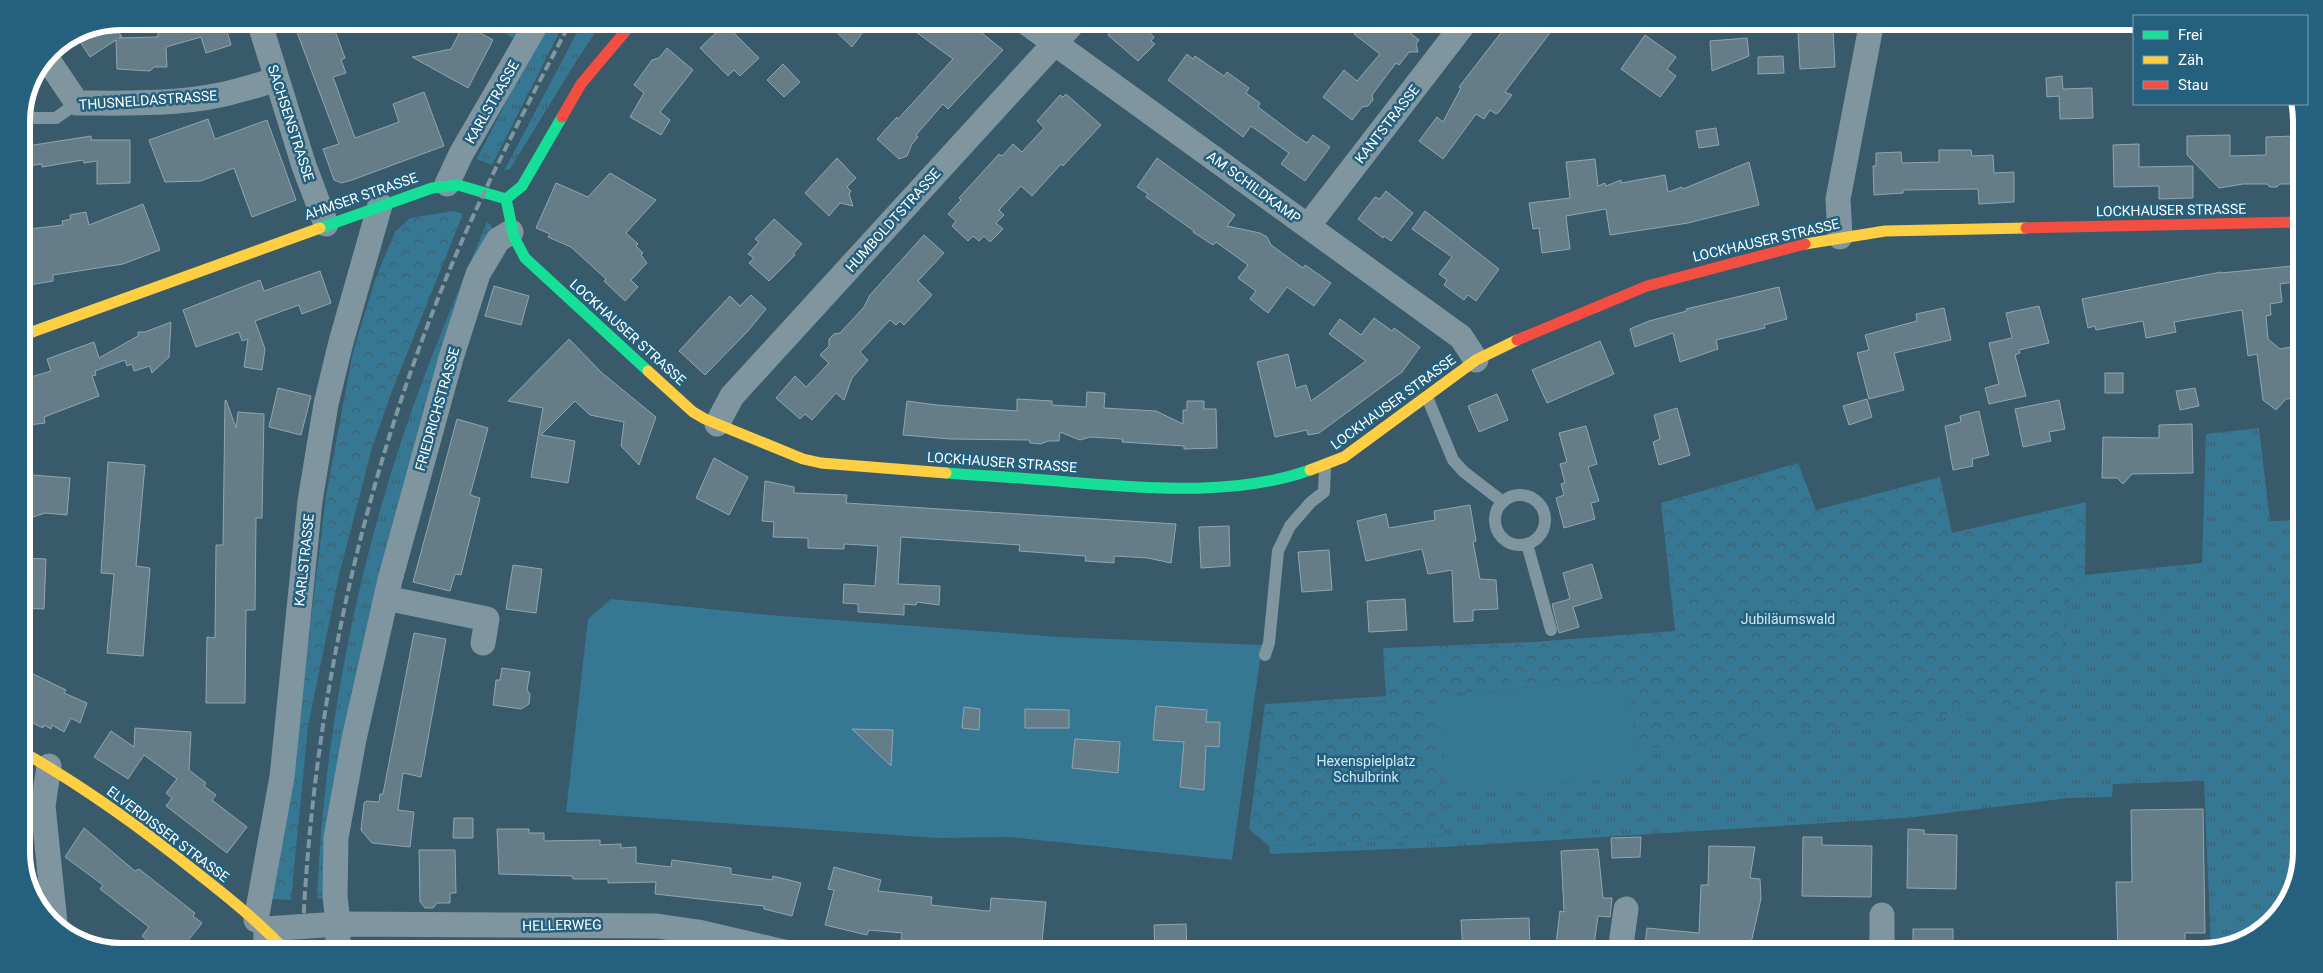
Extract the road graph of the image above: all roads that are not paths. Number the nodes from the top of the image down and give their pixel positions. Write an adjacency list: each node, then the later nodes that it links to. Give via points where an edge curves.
1 (262, 30): 10 (street, SACHSENSTRASSE)
2 (533, 30): 13 (street, KARLSTRASSE)
3 (627, 30): 14 (street, via 582,84 522,186)
4 (1037, 30): 8 (street, AM SCHILDKAMP)
5 (1067, 30): 8 (street, HUMBOLDTSTRASSE)
6 (1459, 30): 18 (street, KANTSTRASSE)
7 (1870, 30): 20 (street, via 1838,199)
8 (1055, 43): 18 (street, AM SCHILDKAMP); 24 (street, HUMBOLDTSTRASSE, via 732,396)
9 (51, 64): 11 (street)
10 (276, 80): 11 (street, THUSNELDASTRASSE, via 220,95 183,100); 17 (street, SACHSENSTRASSE)
11 (77, 103): 12 (lane, THUSNELDASTRASSE, via 56,118)
12 (30, 118)
13 (447, 184): 14 (street, AHMSER STRASSE); 15 (street, AHMSER STRASSE)
14 (506, 199): 19 (street, LOCKHAUSER STRASSE)
15 (380, 205): 17 (street, AHMSER STRASSE); 38 (street, KARLSTRASSE, via 326,404 310,501 282,777)
16 (2293, 222): 20 (street, LOCKHAUSER STRASSE, via 1894,231)
17 (326, 224): 21 (street, AHMSER STRASSE)
18 (1308, 226): 22 (street, AM SCHILDKAMP, via 1461,337)
19 (511, 232): 24 (street, LOCKHAUSER STRASSE, via 526,258 693,412); 28 (street, FRIEDRICHSTRASSE, via 498,240 478,274 450,358)
20 (1840, 237): 22 (street, LOCKHAUSER STRASSE, via 1647,286 1533,332)
21 (30, 333)
22 (1476, 360): 23 (street, LOCKHAUSER STRASSE)
23 (1427, 397): 25 (street, LOCKHAUSER STRASSE, via 1344,457); 26 (lane, via 1453,460)
24 (717, 424): 25 (street, LOCKHAUSER STRASSE, via 803,459 821,463 1107,485 1154,488 1269,482)
25 (1325, 466): 31 (lane, via 1324,492 1290,526 1278,551)
26 (1503, 502): 27 (lane, via 1496,513 1496,526 1502,537 1514,544); 27 (lane, via 1514,495 1527,495 1538,502 1544,513 1544,526 1538,537)
27 (1527, 544): 29 (lane)
28 (386, 598): 30 (street, via 487,619); 37 (street, FRIEDRICHSTRASSE, via 354,739 336,838)
29 (1552, 630)
30 (483, 643)
31 (1265, 655)
32 (30, 755): 33 (street, ELVERDISSER STRASSE)
33 (49, 766): 35 (street, via 43,806); 38 (street, ELVERDISSER STRASSE, via 164,845)
34 (1626, 909): 42 (street)
35 (54, 913)
36 (1882, 915): 43 (street)
37 (338, 924): 38 (street, HELLERWEG); 40 (street); 41 (street, HELLERWEG, via 657,926)
38 (262, 934): 39 (street, ELVERDISSER STRASSE)
39 (274, 943)
40 (338, 943)
41 (743, 943)
42 (1621, 943)
43 (1882, 943)

